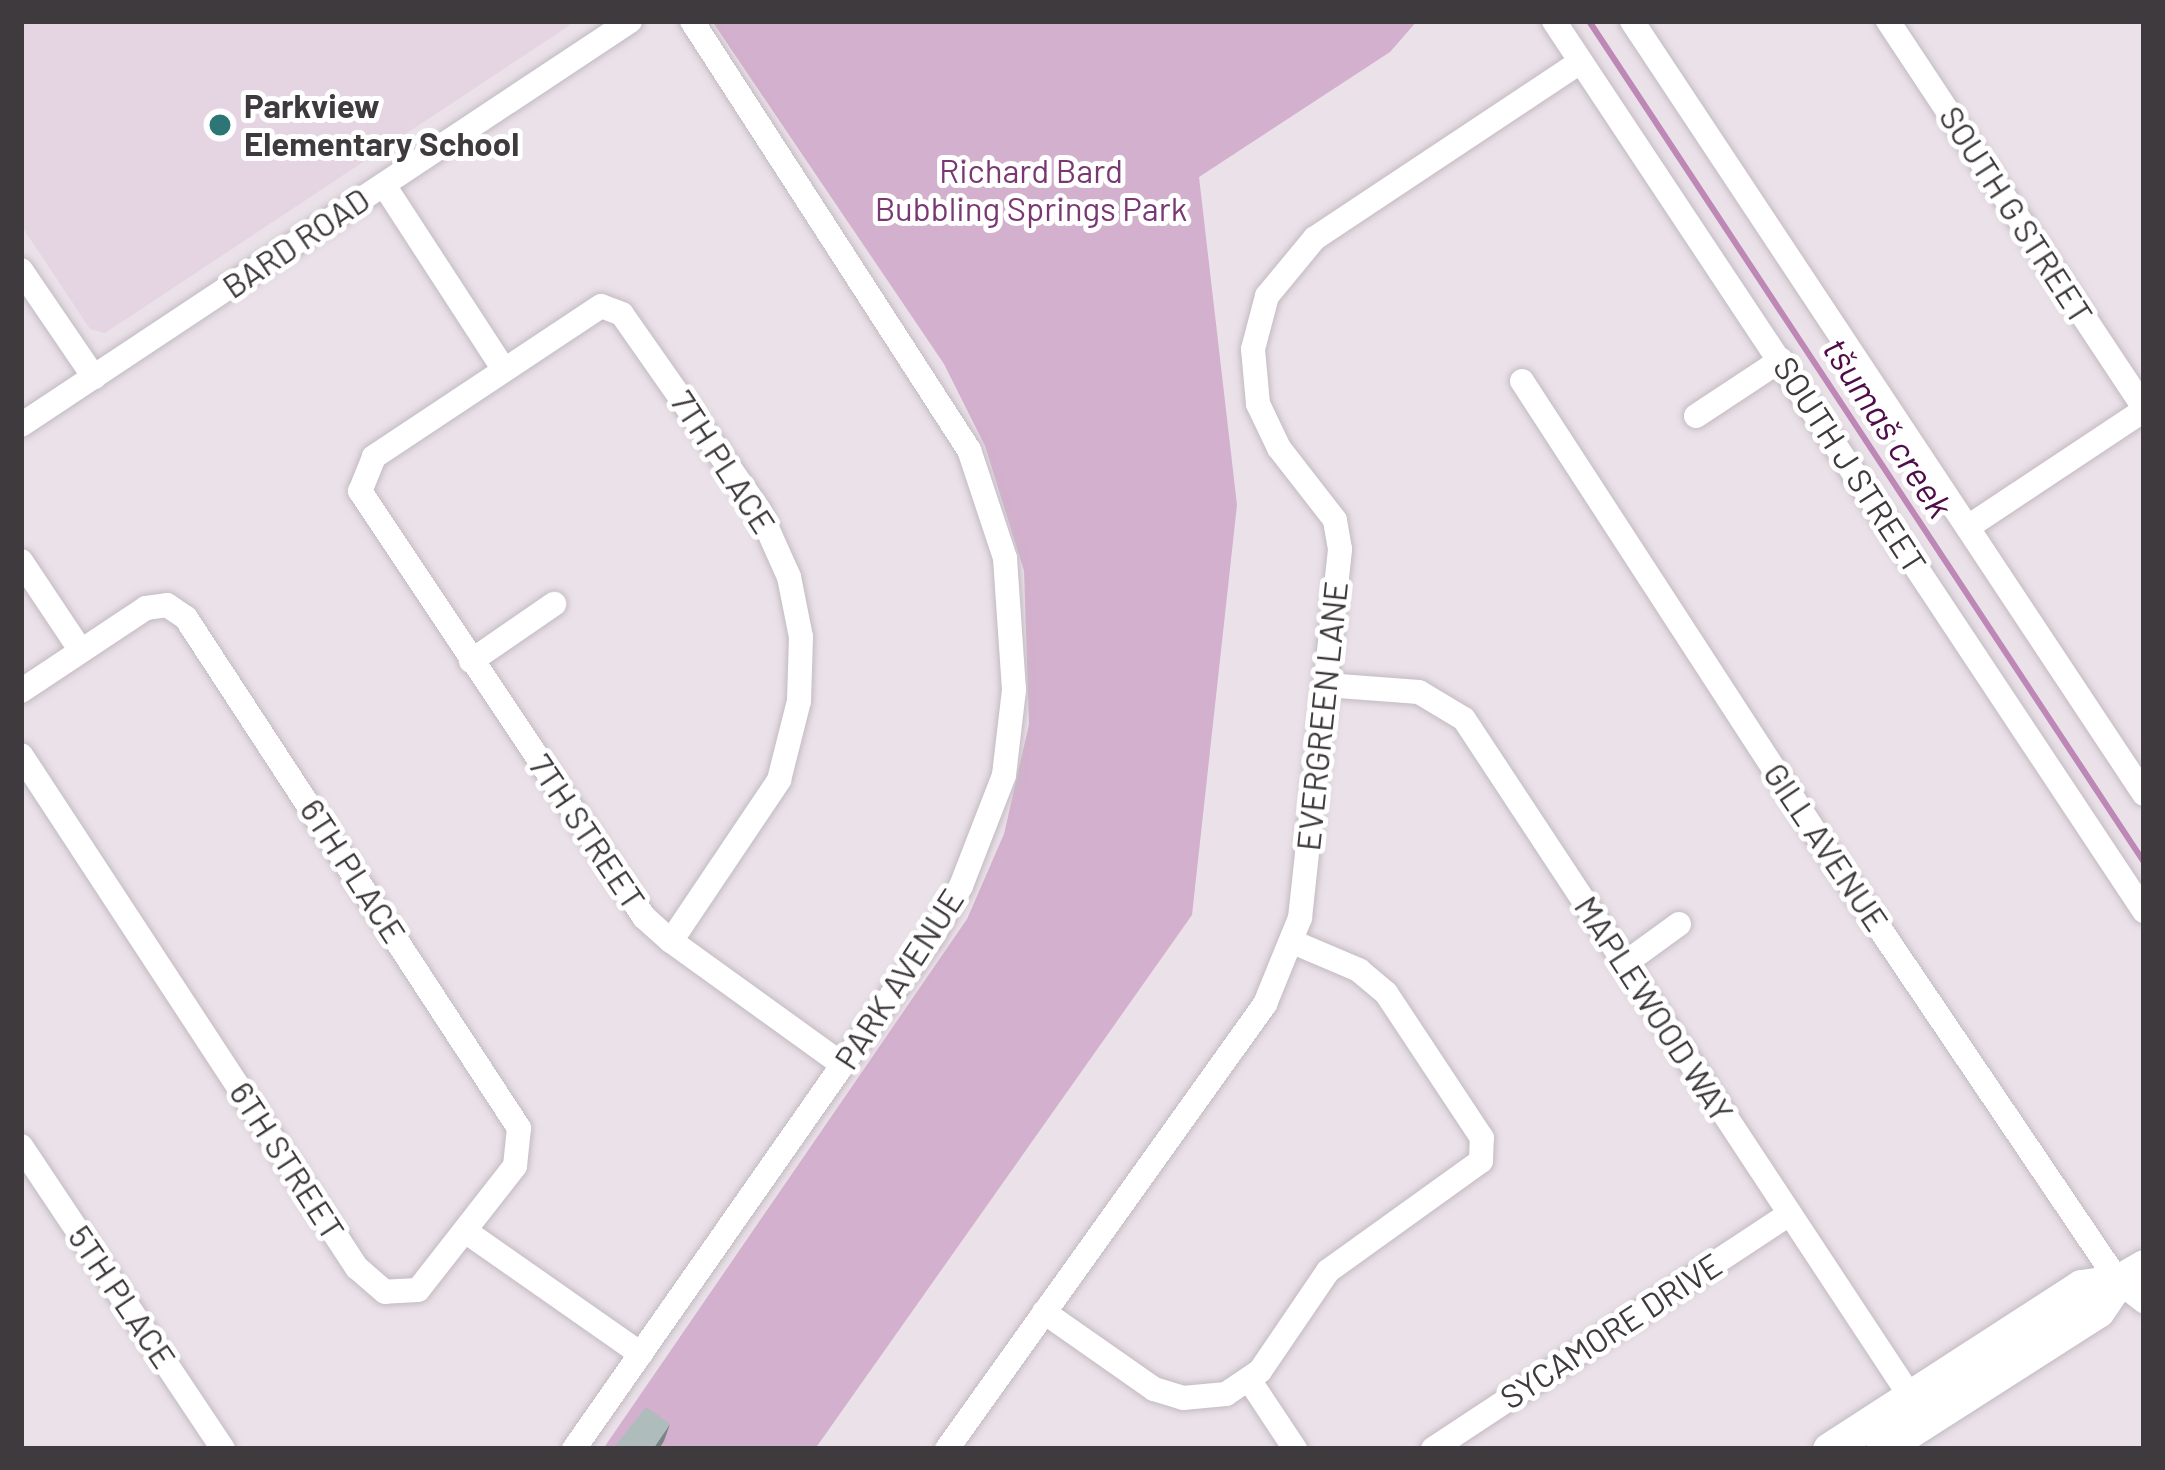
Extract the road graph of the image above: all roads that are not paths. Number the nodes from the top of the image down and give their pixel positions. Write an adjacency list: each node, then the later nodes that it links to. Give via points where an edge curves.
1 (630, 21): 7 (street, BARD ROAD)
2 (692, 21): 30 (street, PARK AVENUE, via 950,411 1005,558 1014,690 1004,776 961,886)
3 (1554, 21): 6 (street, SOUTH J STREET)
4 (1632, 21): 16 (street, SOUTH J STREET)
5 (1888, 21): 13 (street, SOUTH G STREET)
6 (1580, 62): 9 (street, SOUTH J STREET); 21 (street, EVERGREEN LANE, via 1315,238 1268,296 1253,349 1258,404 1279,448 1335,520 1340,549)
7 (383, 185): 10 (street); 11 (street, BARD ROAD)
8 (21, 270): 11 (street)
9 (1781, 360): 14 (street); 25 (street, SOUTH J STREET)
10 (502, 368): 20 (street, 7TH STREET, via 374,457 360,477 360,491); 27 (street, 7TH PLACE, via 590,309 622,314 759,510 789,577 802,674 793,738 755,823)
11 (94, 377): 15 (street, BARD ROAD)
12 (1522, 381): 34 (street, GILL AVENUE)
13 (2144, 409): 16 (street)
14 (1696, 416)
15 (21, 425)
16 (1968, 527): 24 (street, SOUTH J STREET)
17 (21, 561): 19 (street)
18 (554, 604): 20 (street)
19 (81, 651): 22 (street); 33 (street, 6TH PLACE, via 157,603 178,609 200,638 519,1128 520,1156)
20 (472, 661): 27 (street, 7TH STREET, via 625,892)
21 (1326, 685): 28 (street, EVERGREEN LANE); 29 (street, MAPLEWOOD WAY, via 1419,692 1451,707)
22 (21, 691)
23 (21, 755): 33 (street, 6TH STREET, via 357,1268 385,1292 418,1290)
24 (2144, 794)
25 (2144, 911)
26 (1679, 924): 29 (street)
27 (671, 941): 30 (street, 7TH STREET)
28 (1293, 942): 35 (street, EVERGREEN LANE, via 1264,1004); 37 (street, via 1359,970 1386,993 1484,1150 1474,1170 1328,1271)
29 (1624, 964): 32 (street, MAPLEWOOD WAY)
30 (843, 1065): 36 (street, PARK AVENUE)
31 (21, 1146): 39 (street, 5TH PLACE)
32 (1789, 1214): 38 (street, MAPLEWOOD WAY); 43 (street, SYCAMORE DRIVE)
33 (468, 1233): 36 (street)
34 (2136, 1283): 38 (main road, via 2080,1286)
35 (1044, 1312): 37 (street, via 1168,1396 1210,1397); 41 (street, EVERGREEN LANE)
36 (640, 1354): 40 (street, PARK AVENUE)
37 (1250, 1381): 42 (street)
38 (1918, 1407): 44 (main road); 45 (main road)
39 (223, 1449)
40 (574, 1449)
41 (947, 1449)
42 (1295, 1449)
43 (1433, 1449)
44 (1828, 1449)
45 (1882, 1449)

